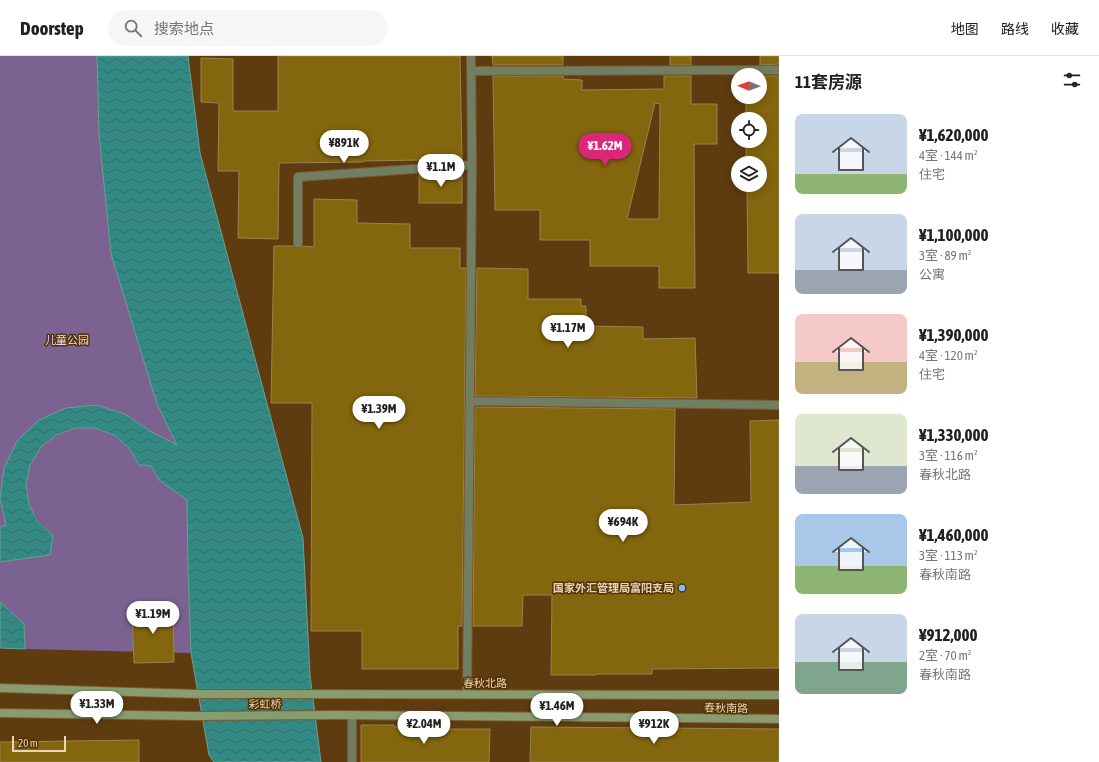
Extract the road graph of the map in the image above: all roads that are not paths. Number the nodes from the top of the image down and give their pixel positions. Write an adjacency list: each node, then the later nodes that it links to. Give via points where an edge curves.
1 (471, 56): 3 (street)
2 (779, 70): 3 (street)
3 (471, 71): 4 (street)
4 (472, 165): 5 (street, via 298,178); 6 (street)
5 (298, 243)
6 (470, 401): 7 (street); 10 (street)
7 (779, 405)
8 (0, 688): 9 (street, 彩虹桥, via 197,694)
9 (334, 694): 10 (street, 春秋北路)
10 (467, 694): 11 (street, 春秋北路)
11 (779, 695)
12 (0, 713): 13 (street, 彩虹桥)
13 (336, 715): 14 (street, 春秋南路)
14 (352, 715): 15 (street, 春秋南路); 16 (street)
15 (779, 719)
16 (352, 762)

